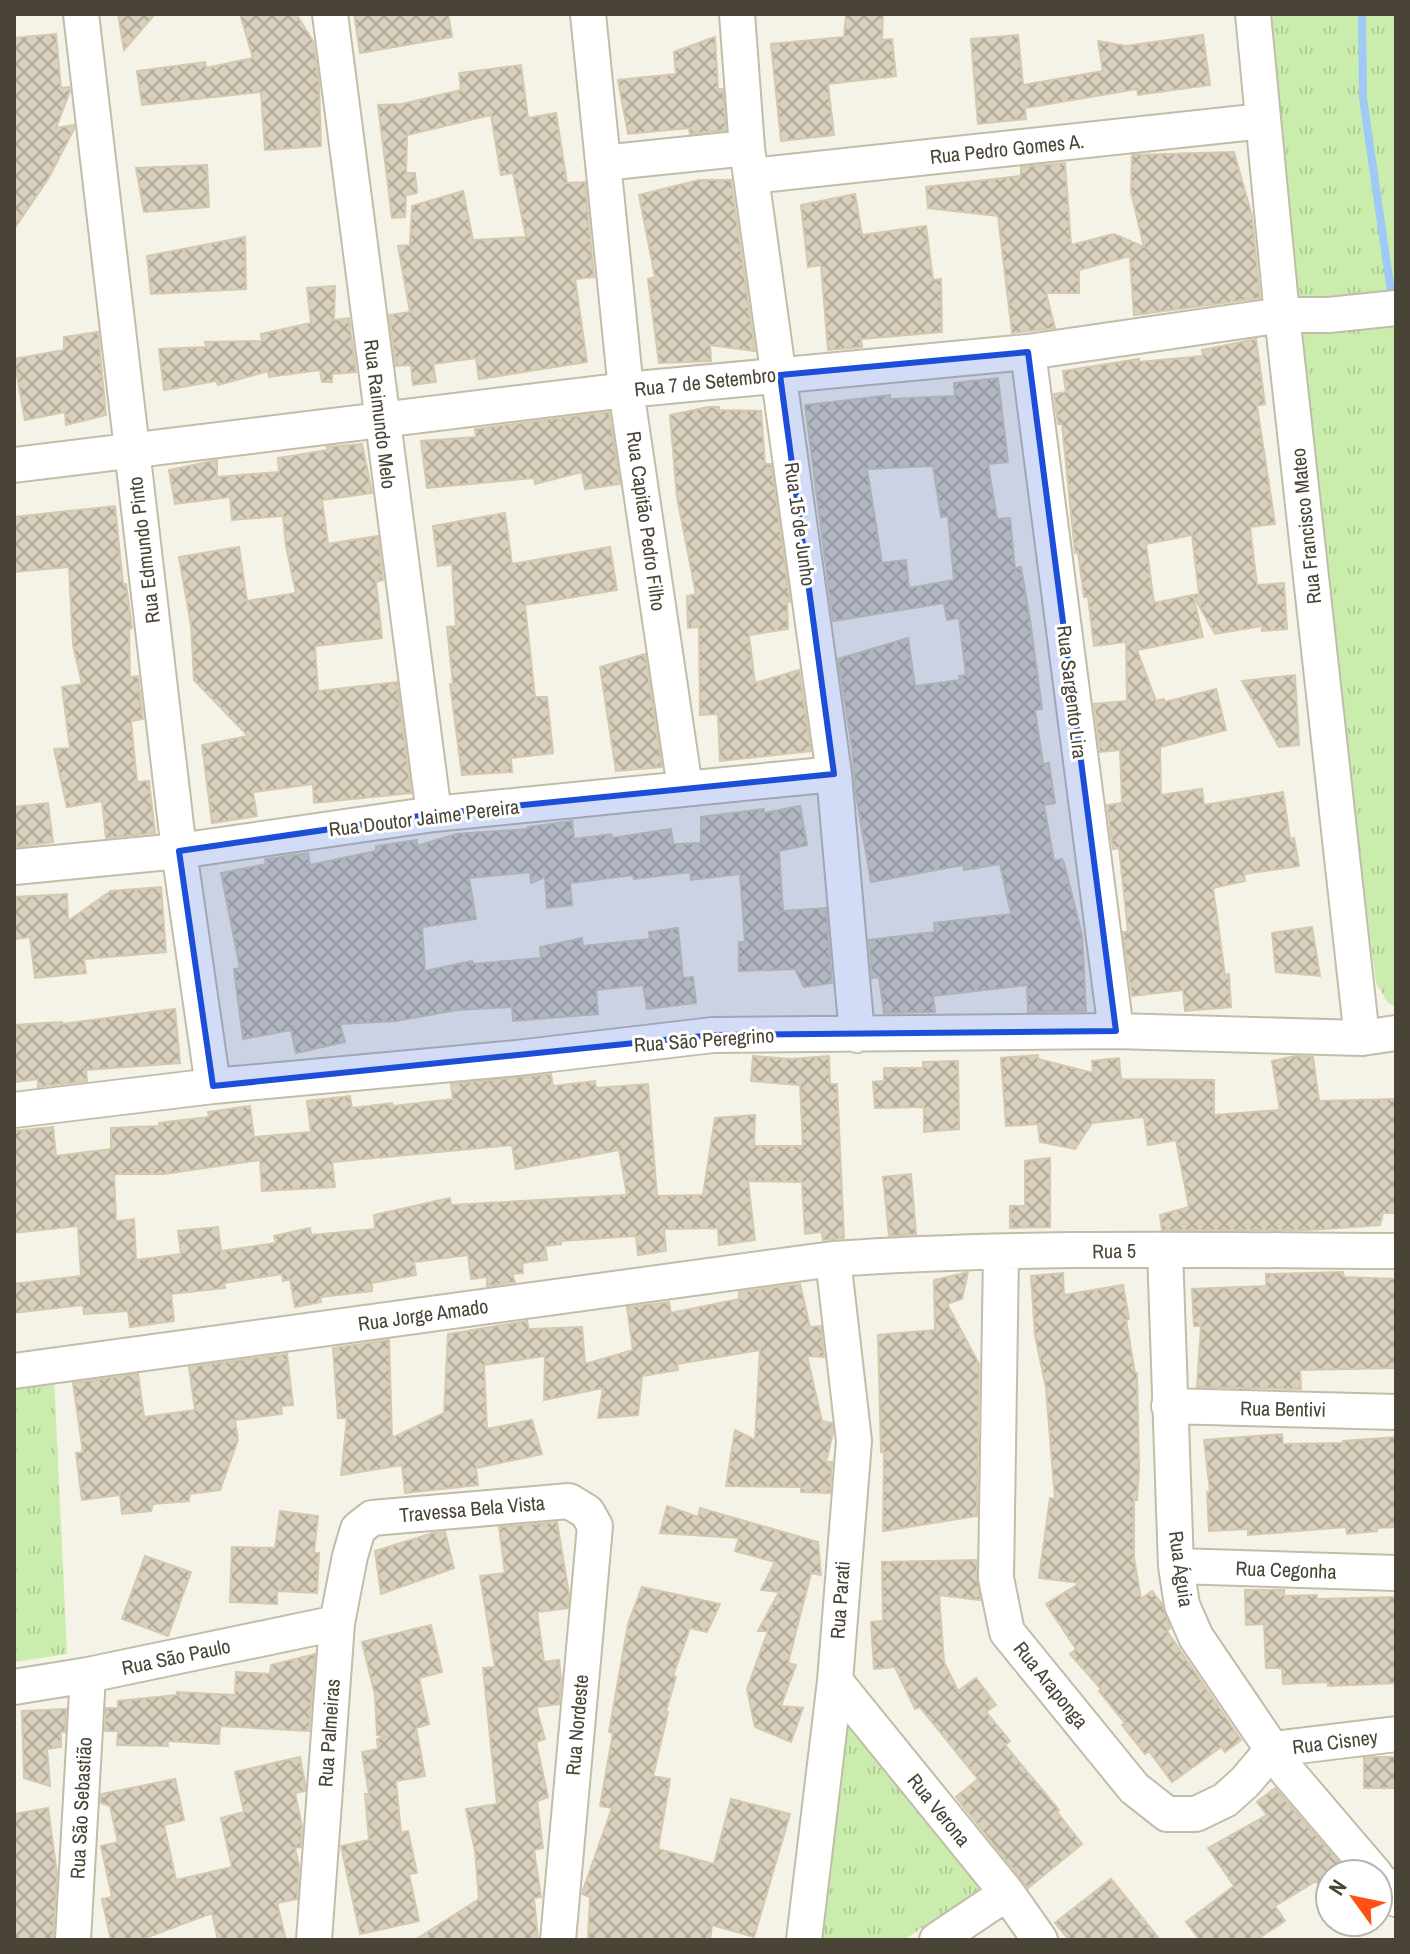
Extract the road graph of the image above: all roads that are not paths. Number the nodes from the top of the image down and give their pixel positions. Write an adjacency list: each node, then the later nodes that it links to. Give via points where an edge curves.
1 (81, 14): 15 (street, Rua Edmundo Pinto)
2 (330, 14): 14 (street, Rua Raimundo Melo)
3 (588, 14): 8 (street, Rua Capitão Pedro Filho)
4 (737, 14): 7 (street, Rua 15 de Junho)
5 (1253, 14): 6 (street, Rua Francisco Mateo)
6 (1263, 121): 7 (street, Rua Pedro Gomes A.); 10 (street, Rua Francisco Mateo)
7 (749, 162): 8 (street, Rua Pedro Gomes A.); 12 (street, Rua 15 de Junho)
8 (603, 163): 13 (street, Rua Capitão Pedro Filho)
9 (1396, 308): 10 (street, Rua 7 de Setembro)
10 (1282, 315): 11 (street, Rua 7 de Setembro); 25 (street, Rua Francisco Mateo)
11 (1028, 352): 12 (street, Rua 7 de Setembro); 22 (street, Rua Sargento Lira)
12 (780, 375): 13 (street, Rua 7 de Setembro); 17 (street, Rua 15 de Junho)
13 (626, 390): 14 (street, Rua 7 de Setembro); 18 (street, Rua Capitão Pedro Filho)
14 (381, 421): 15 (street, Rua 7 de Setembro); 19 (street, Rua Raimundo Melo)
15 (133, 452): 16 (street, Rua 7 de Setembro); 20 (street, Rua Edmundo Pinto)
16 (14, 465)
17 (834, 774): 18 (street, Rua Doutor Jaime Pereira); 24 (street, Rua 15 de Junho)
18 (685, 788): 19 (street, Rua Doutor Jaime Pereira)
19 (434, 814): 20 (street, Rua Doutor Jaime Pereira)
20 (179, 851): 21 (street, Rua Doutor Jaime Pereira); 26 (street, Rua Edmundo Pinto)
21 (14, 867)
22 (1116, 1031): 24 (street, Rua São Peregrino); 25 (street, Rua São Peregrino)
23 (1396, 1033): 25 (street, Rua São Peregrino)
24 (857, 1035): 26 (street, Rua São Peregrino, via 713,1035)
25 (1362, 1038)
26 (213, 1086): 27 (street, Rua São Peregrino)
27 (14, 1110)
28 (1165, 1250): 29 (street, Rua 5); 30 (street, Rua 5); 33 (street, Rua Águia)
29 (1396, 1251)
30 (1001, 1253): 31 (street, Rua 5); 44 (street, Rua Araponga, via 996,1578 1007,1632 1134,1788 1167,1814 1196,1814 1225,1800)
31 (833, 1259): 32 (street, Rua Jorge Amado); 41 (street, Rua Parati, via 854,1441)
32 (14, 1371)
33 (1169, 1406): 34 (street, Rua Bentivi); 37 (street, Rua Águia)
34 (1396, 1412)
35 (587, 1512): 36 (street, Travessa Bela Vista, via 569,1501 372,1518); 49 (street, Rua Nordeste, via 595,1526)
36 (358, 1529): 39 (street, Rua Palmeiras)
37 (1176, 1566): 38 (street, Rua Cegonha); 44 (street, Rua Águia, via 1182,1605 1196,1637)
38 (1396, 1573)
39 (337, 1623): 40 (street, Rua São Paulo); 48 (street, Rua Palmeiras)
40 (88, 1675): 42 (street, Rua São Paulo); 47 (street, Rua São Sebastião)
41 (835, 1681): 46 (street, Rua Verona); 50 (street, Rua Parati)
42 (14, 1687)
43 (1396, 1734): 44 (street, Rua Cisney)
44 (1273, 1749): 45 (street, Rua Águia)
45 (1361, 1858)
46 (1007, 1893): 51 (street); 52 (street, Rua Verona)
47 (73, 1940)
48 (314, 1940)
49 (558, 1940)
50 (804, 1940)
51 (937, 1940)
52 (1040, 1940)

